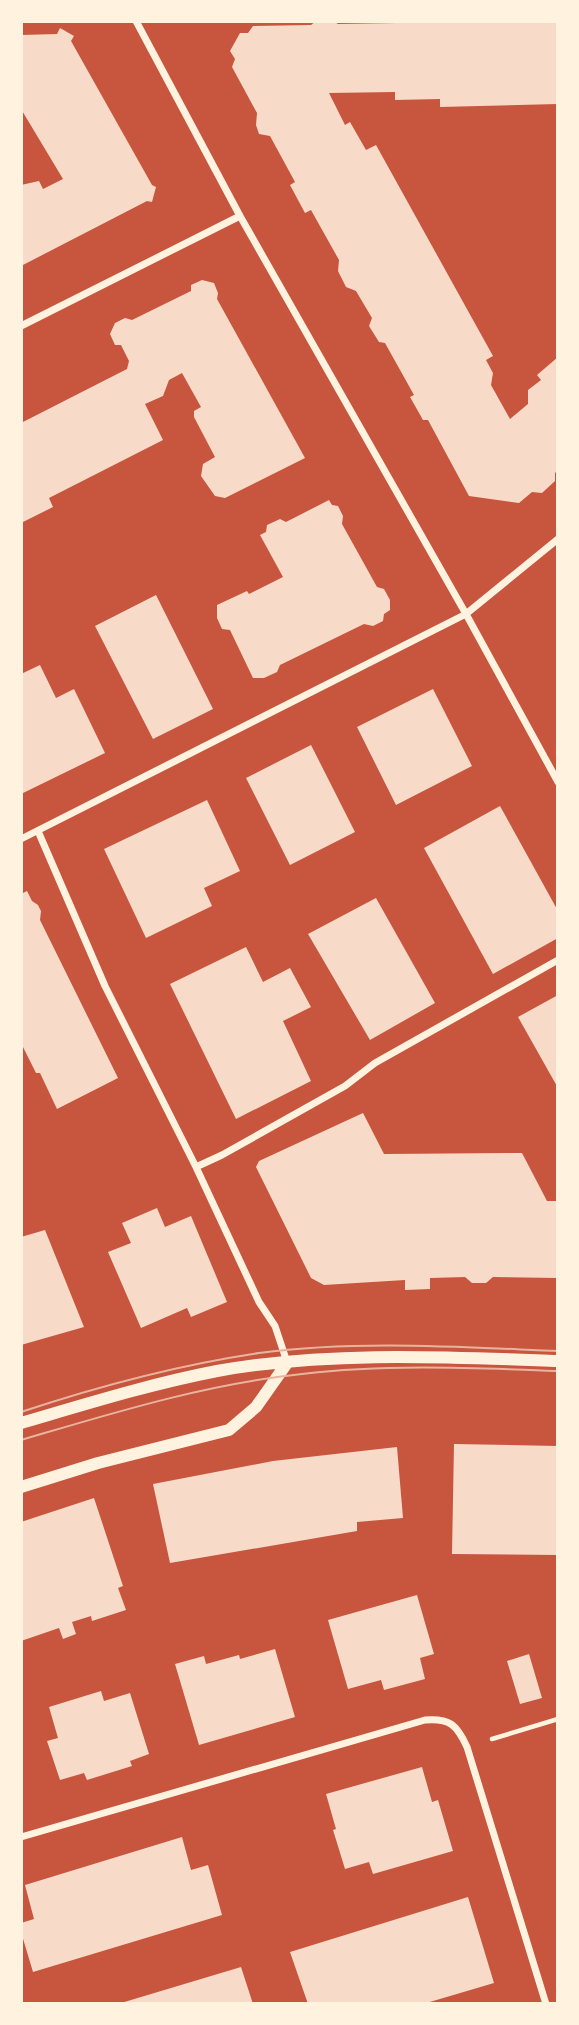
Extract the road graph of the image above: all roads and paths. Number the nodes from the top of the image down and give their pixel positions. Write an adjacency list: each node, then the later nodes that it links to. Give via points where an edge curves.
1 (136, 21): 2 (street)
2 (240, 216): 3 (street); 5 (street)
3 (21, 326)
4 (558, 539): 5 (street)
5 (466, 614): 6 (street); 7 (street)
6 (558, 782)
7 (38, 831): 8 (street); 10 (street, via 105,986)
8 (21, 839)
9 (558, 960): 10 (street, via 375,1063 345,1086)
10 (196, 1167): 12 (street, via 275,1326)
11 (558, 1361): 12 (street, via 410,1357)
12 (287, 1363): 13 (street, via 219,1371 127,1391); 14 (street, via 256,1407 229,1430 98,1462)
13 (21, 1423)
14 (21, 1487)
15 (558, 1719): 16 (path)
16 (488, 1741)
17 (21, 1837): 18 (street, via 412,1723 443,1719 460,1731 467,1747)
18 (545, 2004)

